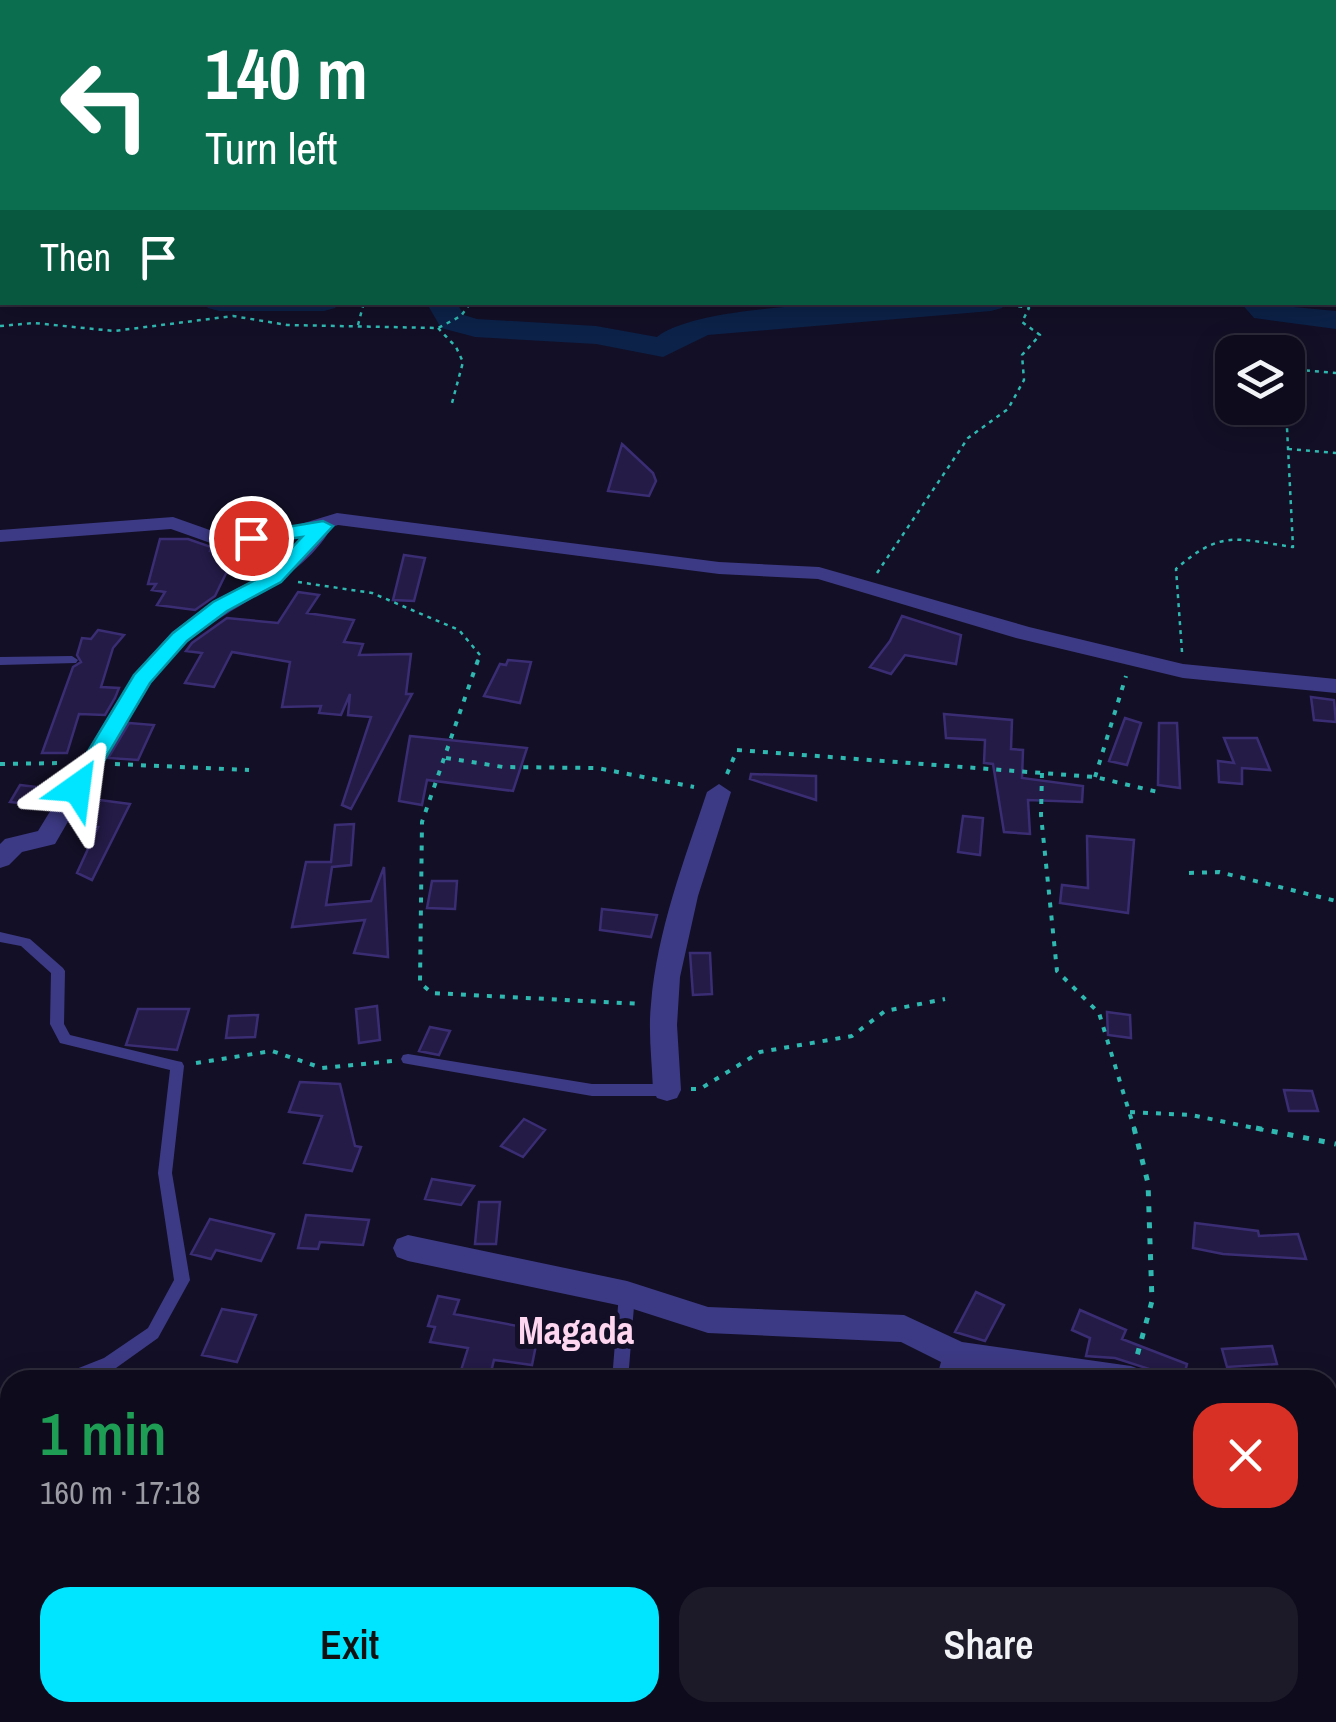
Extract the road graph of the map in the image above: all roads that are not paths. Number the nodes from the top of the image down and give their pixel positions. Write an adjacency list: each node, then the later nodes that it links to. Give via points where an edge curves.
1 (323, 526): 2 (street, via 219,540 173,523); 5 (street, via 336,519 718,568 820,573 1183,671); 7 (street, via 274,578 180,637 142,680 46,838 14,845)
2 (0, 536)
3 (72, 660): 4 (lane)
4 (0, 661)
5 (1336, 686)
6 (719, 792): 10 (street, via 684,900 664,1005)
7 (0, 859)
8 (0, 937): 14 (lane, via 24,942 58,971 57,1024 65,1039 177,1066 165,1174 182,1280 154,1333)
9 (408, 1059): 10 (lane, via 592,1090)
10 (667, 1090)
11 (408, 1248): 12 (street)
12 (627, 1294): 13 (street, via 708,1320 904,1329); 15 (lane)
13 (956, 1368): 16 (street)
14 (91, 1370)
15 (621, 1370)
16 (985, 1370)

